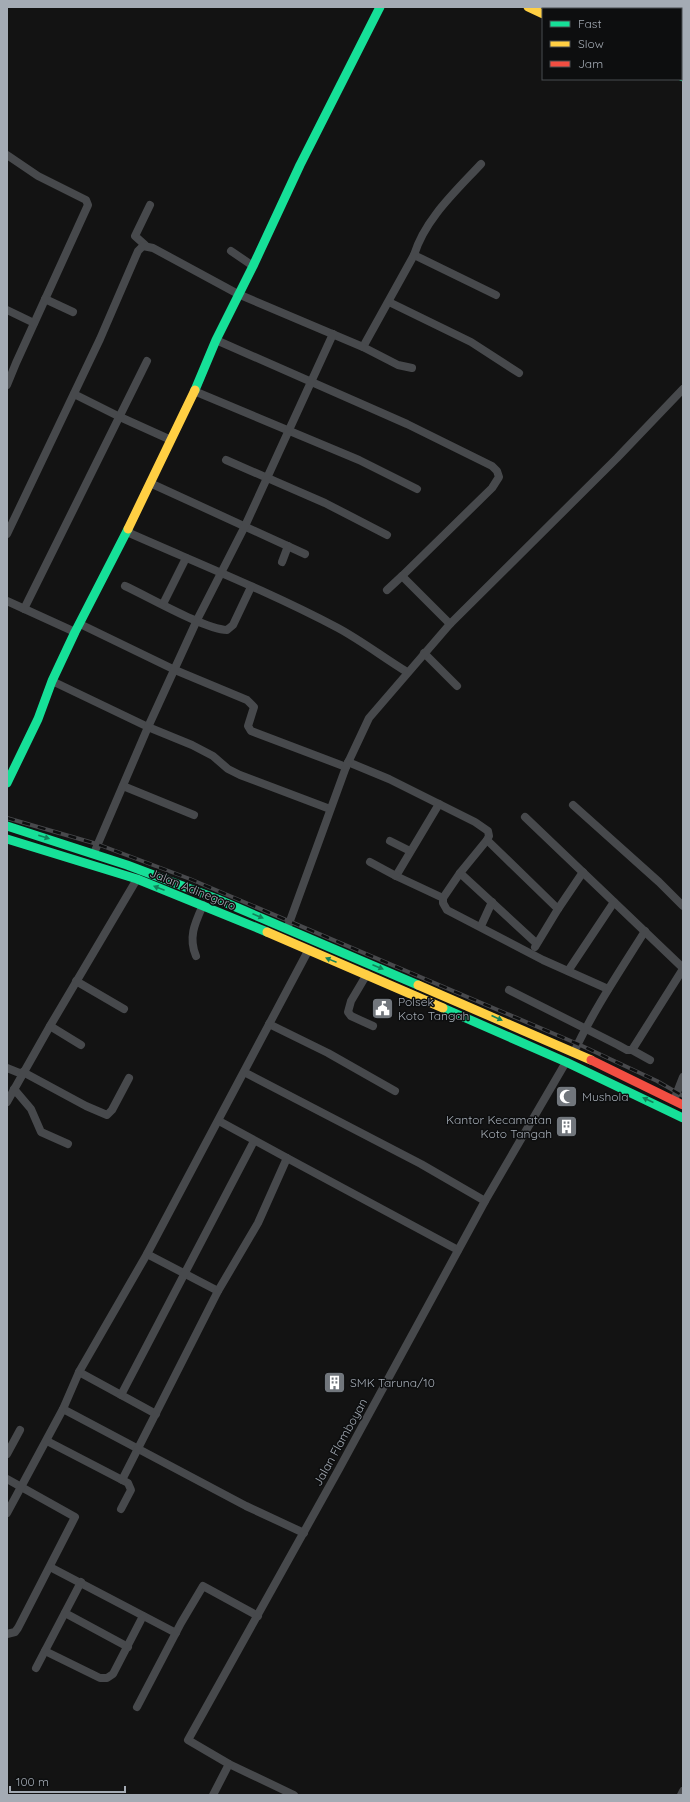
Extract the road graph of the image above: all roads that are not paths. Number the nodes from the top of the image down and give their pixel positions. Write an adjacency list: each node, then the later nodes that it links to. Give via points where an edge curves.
1 (380, 7): 10 (main road, via 300,165)
2 (528, 7): 3 (main road)
3 (542, 14)
4 (7, 155): 13 (street, via 38,176 87,202 87,208)
5 (482, 164): 9 (street, via 431,221 418,240)
6 (150, 205): 7 (street, via 135,236)
7 (145, 245): 11 (street); 28 (street, via 138,251)
8 (231, 251): 10 (street)
9 (414, 255): 12 (street); 14 (street)
10 (253, 266): 11 (main road)
11 (238, 294): 18 (street); 19 (main road)
12 (496, 295)
13 (46, 298): 16 (street); 17 (street)
14 (389, 302): 20 (street); 23 (street, via 471,342)
15 (7, 310): 17 (street)
16 (73, 312)
17 (34, 323): 25 (street)
18 (333, 334): 20 (street); 24 (street)
19 (216, 340): 24 (street); 27 (main road)
20 (362, 347): 22 (street, via 398,365)
21 (147, 361): 29 (street)
22 (412, 368)
23 (519, 373)
24 (311, 383): 30 (street); 45 (street, via 445,442 492,466 499,474 492,488)
25 (7, 385)
26 (683, 389): 53 (street)
27 (194, 391): 30 (street); 31 (main road)
28 (74, 394): 29 (street); 38 (street)
29 (120, 417): 31 (street); 51 (street)
30 (289, 431): 33 (street); 35 (street, via 359,460)
31 (171, 440): 34 (main road)
32 (226, 460): 33 (street)
33 (267, 479): 36 (street); 39 (street, via 325,503)
34 (150, 483): 36 (street); 37 (main road)
35 (417, 489)
36 (245, 526): 40 (street); 44 (street)
37 (127, 532): 42 (street); 54 (main road)
38 (7, 534)
39 (387, 535)
40 (288, 546): 41 (street); 43 (street)
41 (305, 554)
42 (186, 558): 44 (street); 50 (street)
43 (282, 562)
44 (221, 573): 47 (street); 52 (street)
45 (402, 576): 48 (street); 53 (street)
46 (125, 586): 50 (street)
47 (251, 587): 52 (street, via 230,629 218,629); 57 (street, via 338,628)
48 (387, 590)
49 (7, 601): 51 (street)
50 (163, 604): 52 (street)
51 (24, 609): 54 (street)
52 (197, 620): 56 (street)
53 (450, 624): 55 (street)
54 (78, 628): 56 (street); 58 (main road)
55 (424, 653): 57 (street); 59 (street)
56 (175, 670): 60 (street); 61 (street, via 250,702 254,707 248,723 251,731)
57 (407, 672): 61 (street, via 369,718)
58 (52, 681): 60 (street); 62 (main road, via 38,719)
59 (457, 686)
60 (148, 727): 63 (street); 66 (street, via 169,734 213,756 240,775)
61 (347, 764): 64 (street, via 389,779); 66 (street)
62 (7, 783)
63 (123, 786): 67 (street); 74 (street)
64 (439, 804): 71 (street, via 485,828 489,833); 73 (street)
65 (573, 805): 84 (street)
66 (330, 808): 87 (street)
67 (194, 815)
68 (525, 817): 76 (street)
69 (7, 826): 74 (main road, one-way to 74)
70 (7, 838): 79 (main road, Jalan Adinegoro)
71 (487, 840): 77 (street); 85 (street)
72 (390, 841): 73 (street)
73 (410, 852): 78 (street)
74 (94, 853): 87 (main road, one-way to 87, via 166,879)
75 (370, 862): 78 (street)
76 (583, 872): 82 (street); 85 (street)
77 (460, 873): 80 (street); 81 (street)
78 (396, 876): 80 (street)
79 (136, 879): 83 (main road, Jalan Adinegoro, one-way to 79); 96 (street)
80 (443, 898): 86 (street, via 447,910)
81 (492, 902): 86 (street); 89 (street)
82 (614, 902): 88 (street); 94 (street)
83 (202, 905): 90 (main road, Jalan Adinegoro); 92 (street, via 192,934)
84 (683, 906)
85 (558, 908): 89 (street)
86 (481, 926): 91 (street)
87 (287, 929): 106 (main road, one-way to 106)
88 (645, 931): 93 (street); 97 (street)
89 (536, 944): 91 (street)
90 (308, 950): 95 (main road, Jalan Adinegoro, one-way to 90); 100 (street)
91 (532, 953): 94 (street)
92 (196, 956)
93 (683, 968): 105 (street)
94 (568, 970): 97 (street)
95 (367, 974): 102 (street, via 351,1001 348,1012 351,1016); 108 (main road, Jalan Adinegoro)
96 (76, 982): 99 (street); 101 (street)
97 (608, 989): 103 (street)
98 (509, 990): 103 (street)
99 (124, 1009)
100 (269, 1024): 110 (street); 115 (street, via 328,1053)
101 (50, 1026): 104 (street); 111 (street)
102 (373, 1026)
103 (585, 1028): 105 (street, via 627,1050); 106 (street)
104 (81, 1045)
105 (632, 1050): 107 (street)
106 (574, 1052): 116 (main road)
107 (650, 1060)
108 (566, 1062): 119 (main road, Jalan Adinegoro, one-way to 108); 124 (street, Jalan Flamboyan)
109 (7, 1068): 111 (street)
110 (244, 1072): 120 (street); 124 (street, via 421,1164)
111 (23, 1073): 112 (street, via 107,1115); 114 (street)
112 (129, 1078)
113 (683, 1078): 116 (street)
114 (14, 1089): 117 (street); 122 (street, via 31,1110 41,1132)
115 (395, 1091)
116 (674, 1100): 118 (main road)
117 (7, 1102)
118 (683, 1105)
119 (683, 1118)
120 (219, 1121): 121 (street); 126 (street)
121 (254, 1141): 123 (street); 127 (street)
122 (68, 1144)
123 (287, 1158): 125 (street); 128 (street, via 258,1223)
124 (484, 1201): 125 (street, Jalan Flamboyan)
125 (458, 1250): 143 (street, Jalan Flamboyan)
126 (147, 1254): 127 (street); 129 (street)
127 (184, 1274): 128 (street); 130 (street)
128 (218, 1292): 132 (street)
129 (79, 1372): 130 (street); 131 (street)
130 (121, 1395): 132 (street)
131 (63, 1409): 135 (street); 136 (street)
132 (156, 1414): 136 (street)
133 (20, 1430): 134 (street)
134 (10, 1440): 137 (street)
135 (47, 1441): 139 (street); 140 (street)
136 (139, 1448): 139 (street); 143 (street, via 246,1506)
137 (7, 1454)
138 (7, 1479): 140 (street)
139 (122, 1480): 141 (street, via 131,1487)
140 (22, 1486): 142 (street); 144 (street, via 75,1517)
141 (121, 1509)
142 (7, 1513)
143 (304, 1533): 148 (street, Jalan Flamboyan)
144 (50, 1567): 145 (street); 150 (street, via 18,1628 15,1632)
145 (81, 1582): 146 (street); 147 (street)
146 (65, 1614): 151 (street); 152 (street)
147 (143, 1616): 149 (street); 151 (street)
148 (258, 1616): 149 (street, via 203,1586); 155 (street, Jalan Flamboyan, via 188,1740)
149 (176, 1633): 154 (street)
150 (7, 1634)
151 (128, 1647): 152 (street, via 113,1674 105,1679)
152 (45, 1651): 153 (street)
153 (36, 1668)
154 (137, 1707)
155 (229, 1764): 157 (street); 158 (street)
156 (683, 1791): 159 (street)
157 (213, 1795)
158 (294, 1795)
159 (681, 1795)

